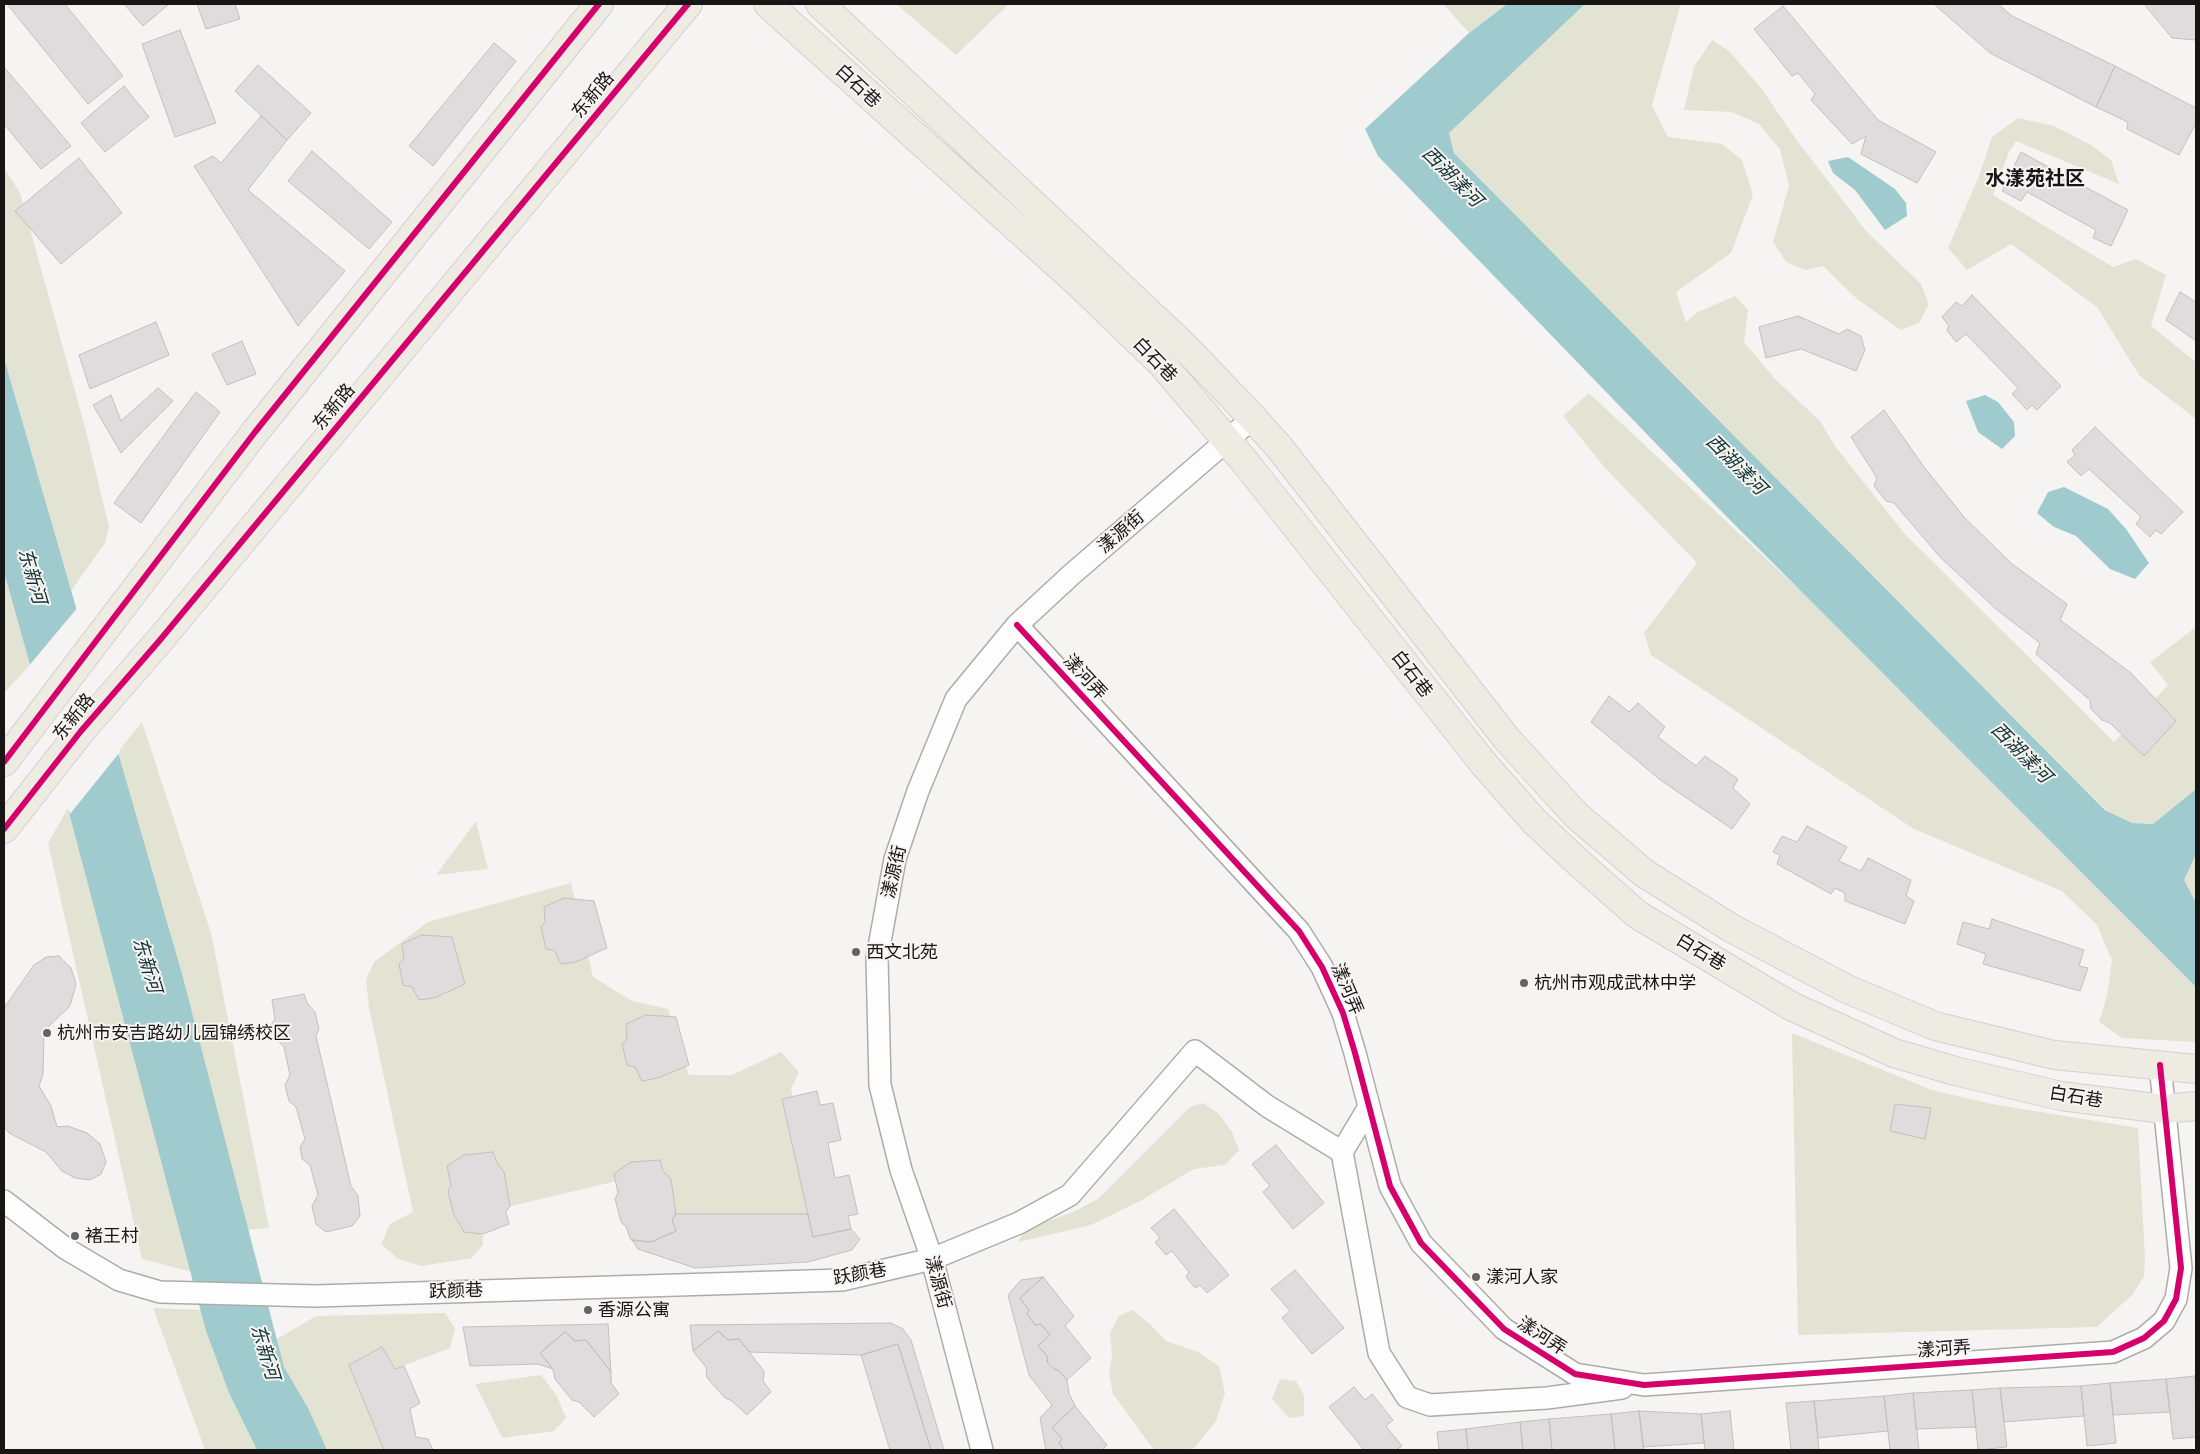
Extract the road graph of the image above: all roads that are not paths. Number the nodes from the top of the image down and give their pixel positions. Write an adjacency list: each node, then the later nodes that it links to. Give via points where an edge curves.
1 (600, 4): 8 (main road, 东新路, via 255,432)
2 (688, 4): 9 (main road, 东新路, via 106,702)
3 (768, 4): 6 (main road, 白石巷, via 1076,281 1162,366)
4 (820, 4): 5 (main road, 白石巷, via 1182,344)
5 (1253, 418): 6 (street, 漾源街); 10 (main road, 白石巷, via 1506,738 1576,815 1644,873 1731,928 1847,989 1935,1026 2054,1055)
6 (1226, 441): 7 (street, 漾源街); 14 (main road, 白石巷, via 1484,764 1534,821 1638,915 1791,1006 1894,1053 2061,1096)
7 (1017, 625): 13 (street, 漾河弄, via 1300,931 1322,967 1343,1013); 17 (street, 漾源街, via 956,698 918,791 895,859 877,958 880,1085 901,1170)
8 (4, 762)
9 (4, 829)
10 (2160, 1065): 11 (main road, 白石巷); 14 (street, 漾河弄)
11 (2196, 1069)
12 (2196, 1106): 14 (main road, 白石巷)
13 (1369, 1107): 15 (street); 18 (street, 漾河弄, via 1394,1194 1421,1243 1473,1298 1504,1329 1575,1374)
14 (2163, 1109): 18 (street, 漾河弄, via 2181,1268 2176,1299 2164,1321 2144,1338 2113,1352)
15 (1342, 1152): 17 (street, 跃颜巷, via 1267,1106 1195,1051 1070,1195 1019,1223); 18 (street, via 1379,1353 1407,1397 1430,1405 1547,1398)
16 (4, 1201): 17 (street, 跃颜巷, via 66,1248 119,1280 160,1292 316,1296 842,1280)
17 (932, 1259): 19 (street, 漾源街)
18 (1644, 1385)
19 (982, 1450)

